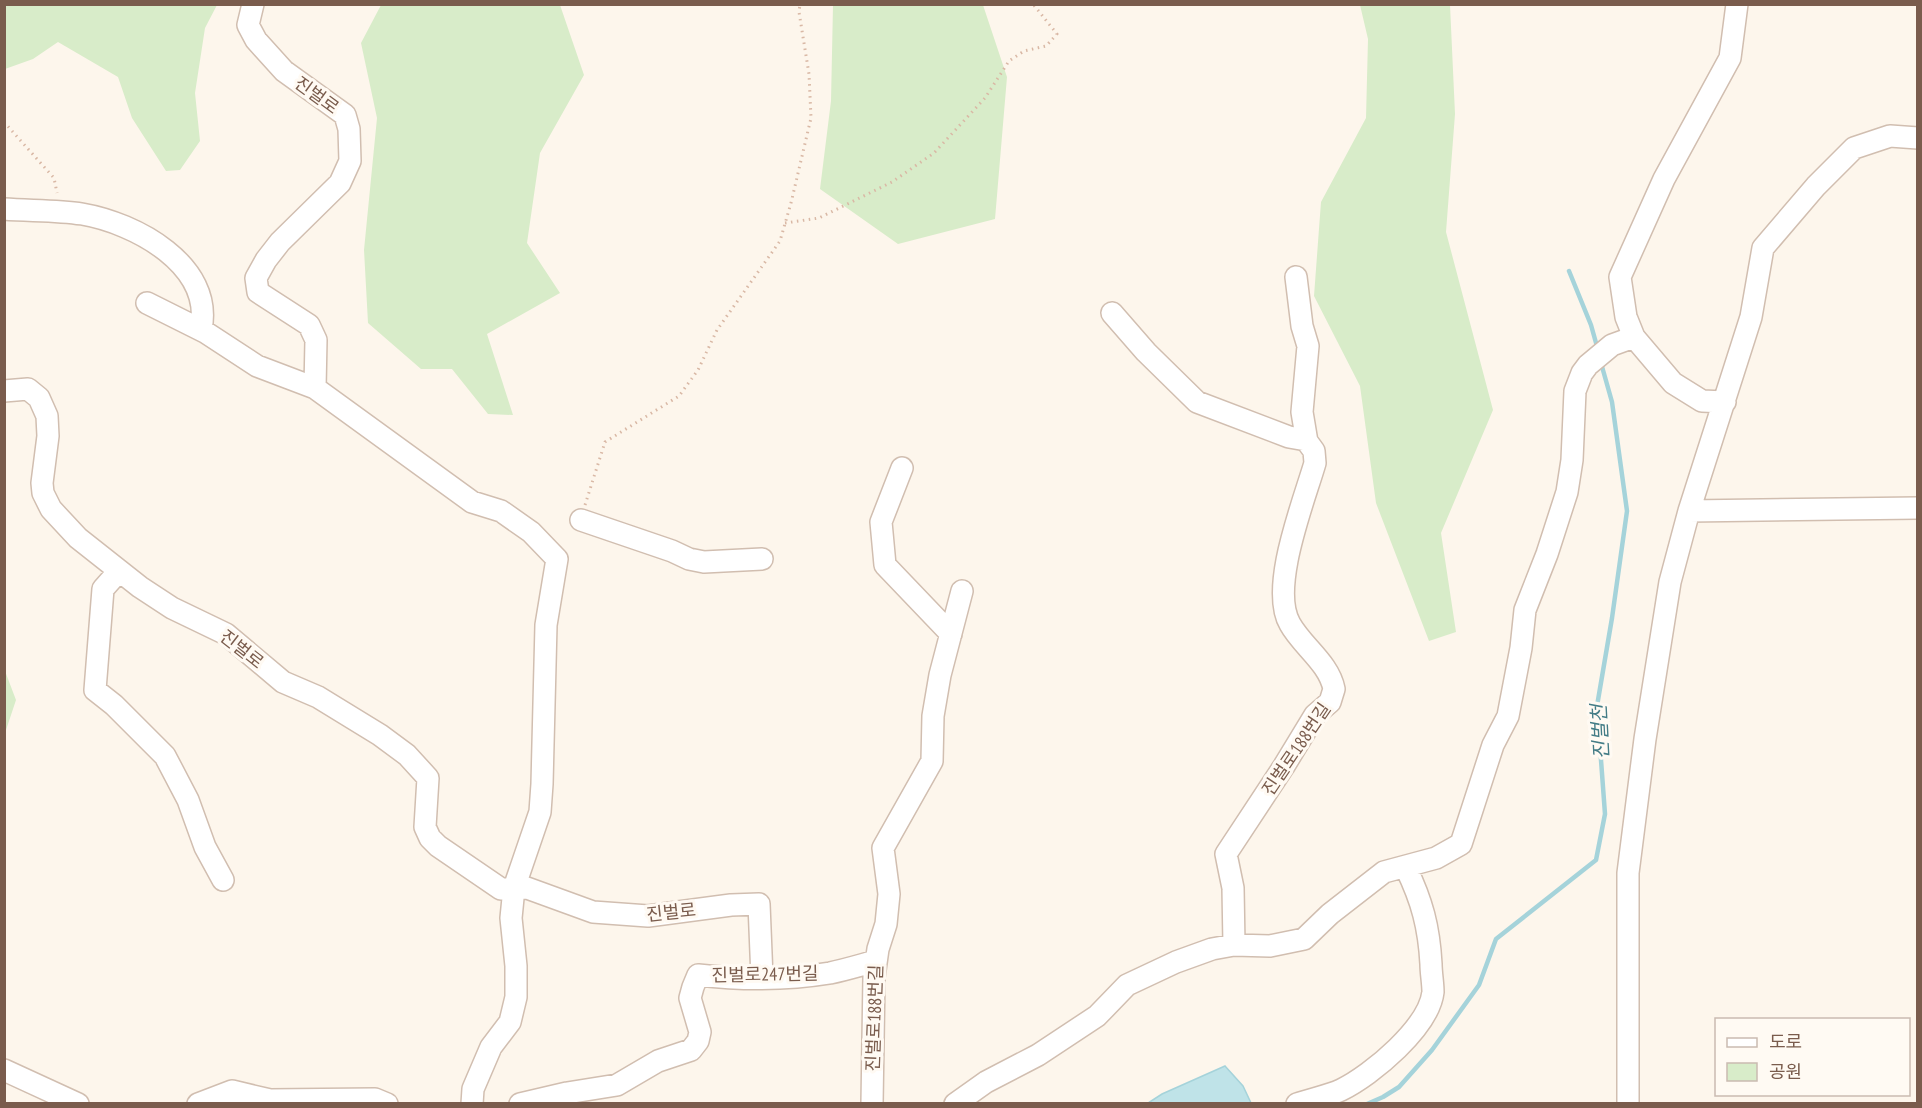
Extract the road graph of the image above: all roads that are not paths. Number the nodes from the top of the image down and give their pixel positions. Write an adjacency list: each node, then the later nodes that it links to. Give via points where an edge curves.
1 (254, 4): 10 (street, 진벌로, via 248,25 256,40 284,71 345,115 349,129 350,161 340,183 280,242 256,278 258,292 309,325 316,339)
2 (1737, 4): 9 (street, via 1730,58 1664,179 1620,277 1626,317)
3 (1917, 138): 12 (street, via 1890,136 1854,148 1763,248 1751,317)
4 (4, 209): 8 (street, via 82,214 128,227 152,240 196,282)
5 (1296, 277): 13 (street, via 1308,346 1302,412)
6 (147, 303): 8 (street)
7 (1112, 313): 13 (street, via 1197,402)
8 (201, 329): 10 (street, via 258,366)
9 (1634, 337): 12 (street, via 1673,383 1702,400); 22 (street, via 1612,345 1588,365 1575,391 1567,492 1525,610 1508,716 1493,745 1461,844)
10 (315, 388): 24 (street, via 472,502 501,511 531,532 557,559 546,625 540,812)
11 (4, 391): 19 (street, 진벌로, via 28,389 39,398 48,436 42,483 51,509 78,538)
12 (1725, 402): 16 (street)
13 (1307, 442): 25 (street, 진벌로188번길, via 1314,451 1315,463 1284,572 1284,599 1289,622 1323,666 1334,688 1330,702 1315,714 1226,854 1233,888)
14 (902, 468): 21 (street, via 881,522 885,565)
15 (1917, 508): 16 (street)
16 (1689, 511): 38 (street, via 1670,582 1628,873)
17 (581, 520): 18 (street, via 689,559)
18 (762, 560)
19 (119, 571): 23 (street, via 103,589 95,690 165,756); 24 (street, 진벌로, via 172,608 226,634 283,682 338,709 406,755 428,778 425,827 430,838 501,889)
20 (962, 591): 21 (street, 진벌로188번길)
21 (951, 634): 26 (street, 진벌로188번길, via 939,675 932,761 883,848 889,894)
22 (1406, 868): 25 (street, via 1384,872 1304,939 1270,946); 37 (street, via 1427,922 1432,992 1426,1013 1401,1046 1372,1069 1341,1090)
23 (223, 880)
24 (513, 890): 27 (street, 진벌로, via 528,888 593,912 621,916 759,904); 33 (street, via 516,997 510,1022 491,1047 473,1089)
25 (1234, 945): 36 (street, via 1185,959 1127,985 1097,1016)
26 (876, 961): 27 (street, 진벌로247번길, via 832,972); 35 (street, 진벌로188번길)
27 (762, 978): 29 (street, 진벌로247번길, via 698,975 690,998 700,1032 691,1050 658,1061)
28 (4, 1070): 30 (street)
29 (596, 1096): 34 (street, 진벌로247번길)
30 (78, 1104)
31 (198, 1104): 32 (street, via 232,1092 270,1100 375,1099)
32 (387, 1104)
33 (472, 1104)
34 (520, 1104)
35 (872, 1104)
36 (955, 1104)
37 (1297, 1104)
38 (1628, 1104)

